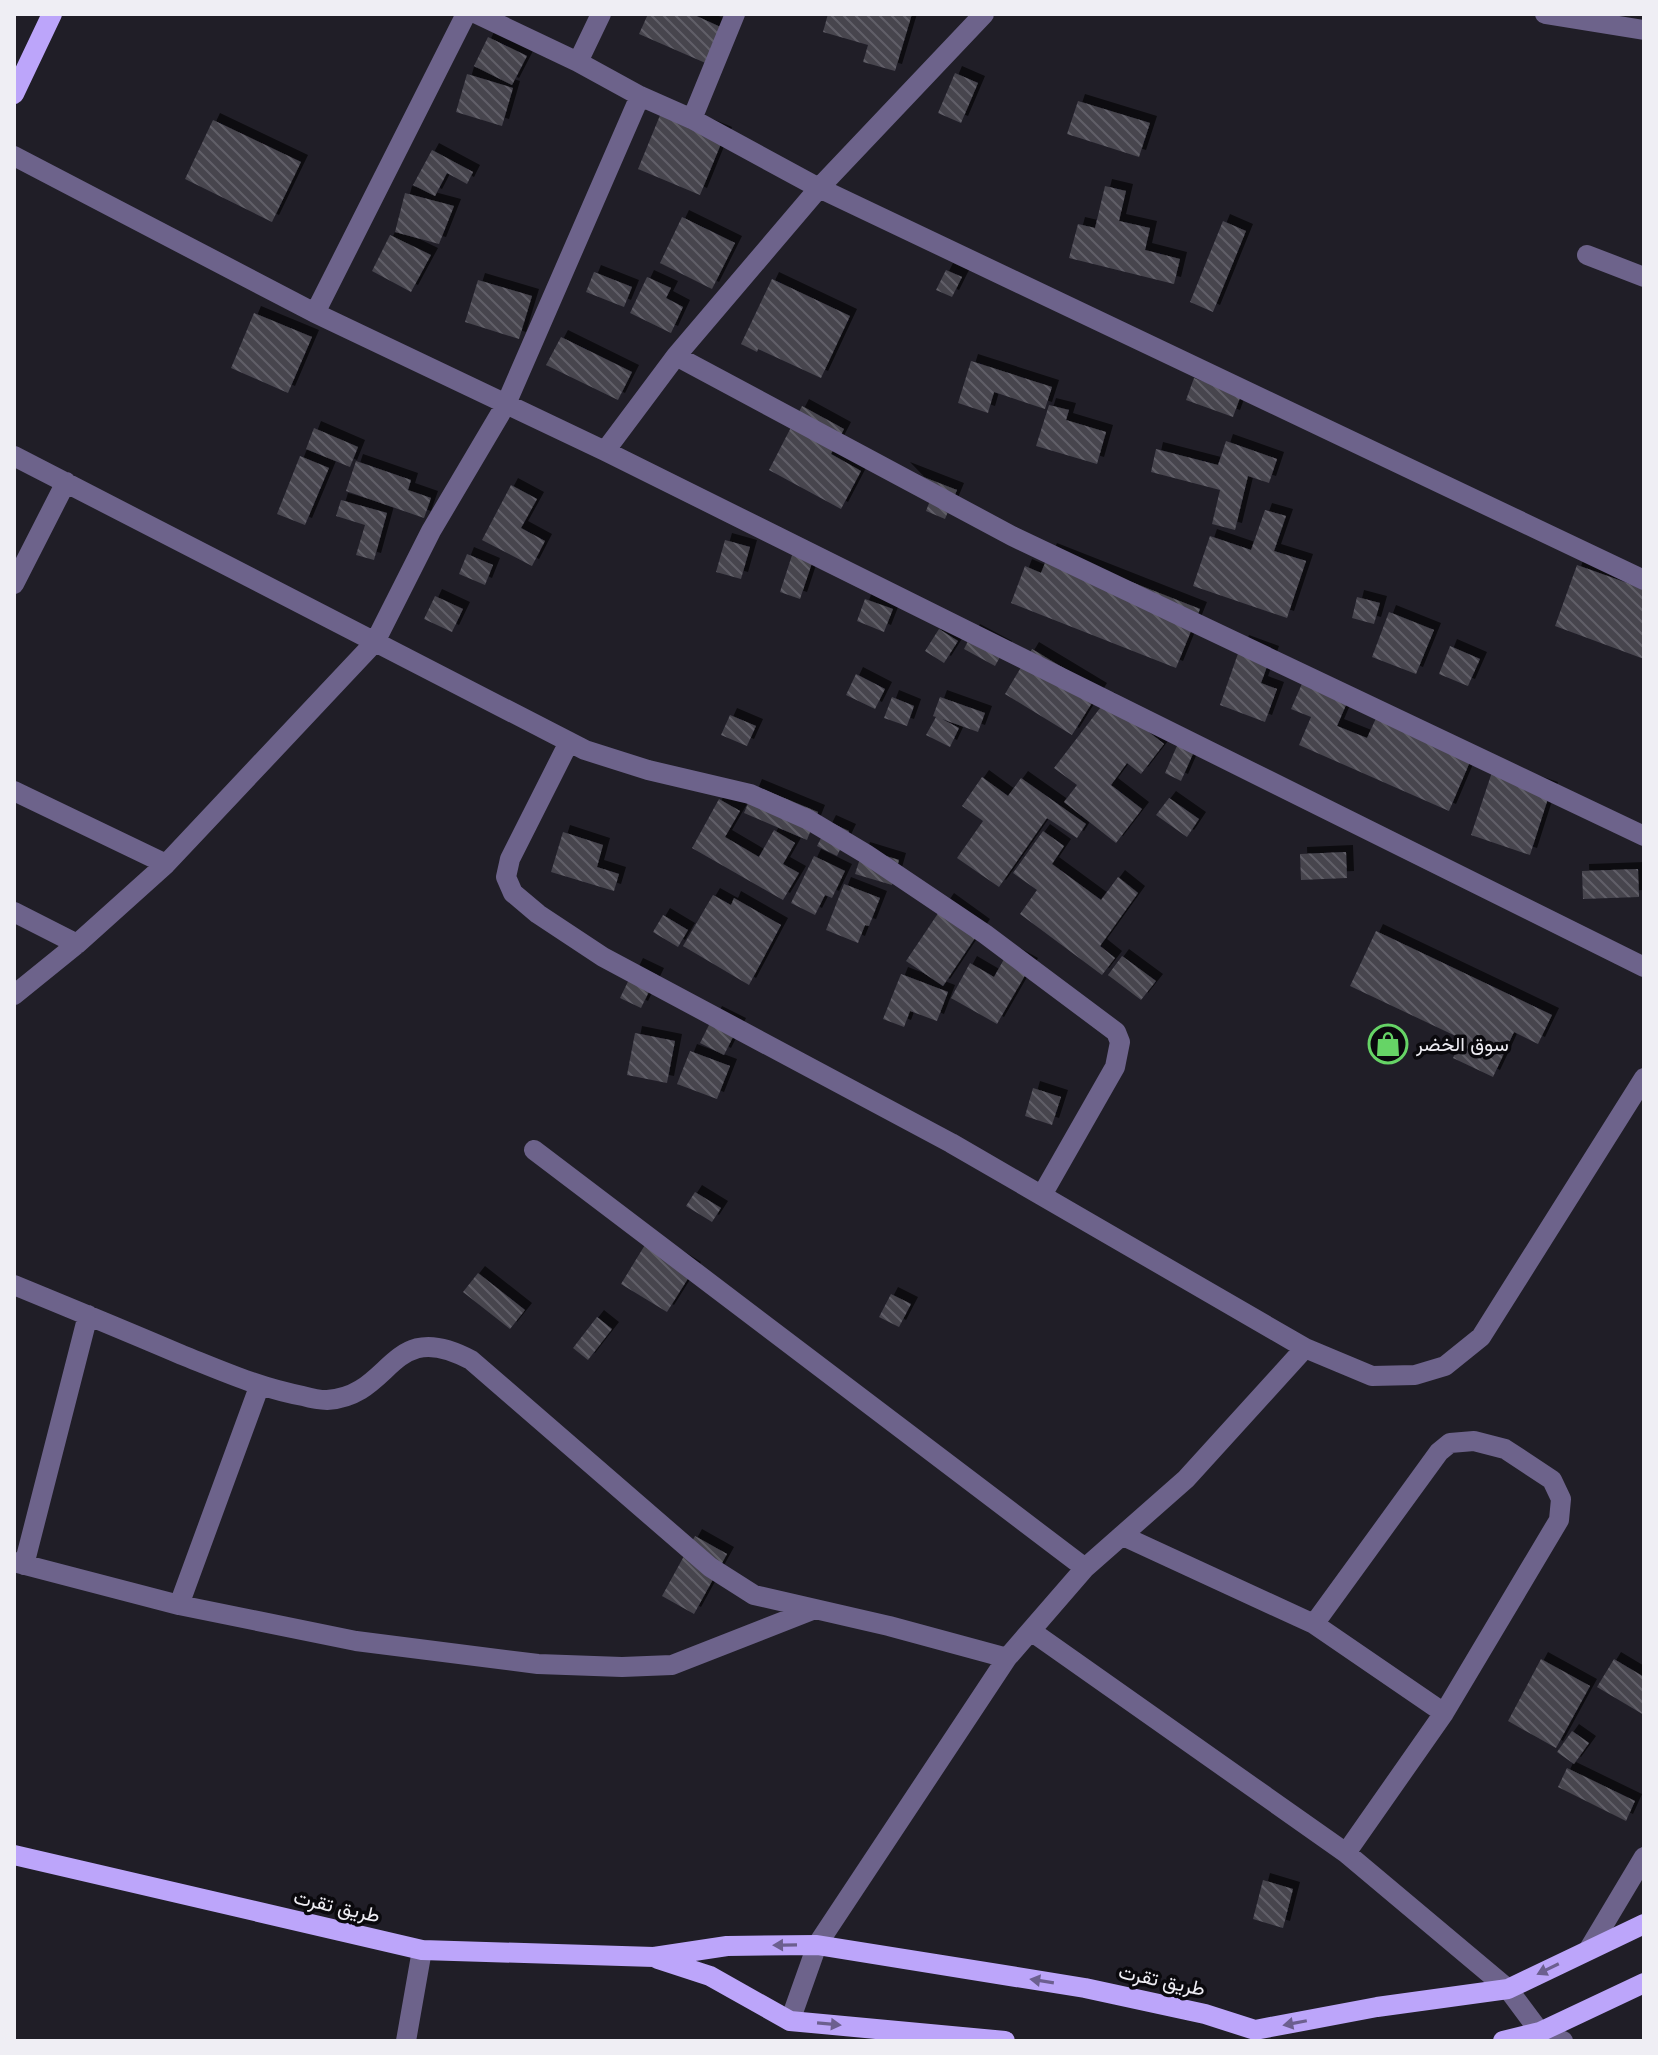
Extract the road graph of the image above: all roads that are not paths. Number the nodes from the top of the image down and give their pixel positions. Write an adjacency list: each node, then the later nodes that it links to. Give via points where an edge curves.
1 (52, 14): 10 (main road)
2 (466, 14): 17 (street)
3 (477, 14): 9 (street)
4 (601, 14): 9 (street)
5 (735, 14): 12 (street)
6 (984, 14): 14 (street)
7 (1545, 14): 8 (street)
8 (1644, 30)
9 (578, 62): 11 (street)
10 (14, 94)
11 (640, 96): 12 (street); 19 (street)
12 (692, 119): 14 (street)
13 (14, 156): 17 (street)
14 (819, 188): 18 (street); 23 (street)
15 (1587, 255): 16 (street)
16 (1644, 277)
17 (315, 313): 19 (street)
18 (676, 356): 20 (street); 28 (street, via 1012,536)
19 (506, 404): 20 (street); 25 (street, via 431,531)
20 (605, 451): 32 (street)
21 (14, 456): 22 (street)
22 (66, 482): 24 (street); 25 (street)
23 (1644, 580)
24 (14, 584)
25 (375, 642): 26 (street); 29 (street)
26 (569, 742): 36 (street, via 510,859 506,877 513,893 603,957); 36 (street, via 648,770 750,794 809,820 985,934 1116,1032 1120,1042 1115,1067)
27 (14, 791): 29 (street)
28 (1644, 836)
29 (166, 864): 31 (street)
30 (14, 912): 31 (street)
31 (77, 944): 33 (street)
32 (1644, 967)
33 (14, 995)
34 (1644, 1078): 39 (street, via 1481,1337 1445,1366 1415,1375 1372,1376)
35 (534, 1150): 43 (street)
36 (1042, 1195): 39 (street)
37 (14, 1285): 38 (street)
38 (88, 1315): 40 (street); 42 (street)
39 (1305, 1348): 41 (street, via 1186,1479)
40 (259, 1387): 44 (street); 45 (street, via 325,1400 348,1396 408,1350 428,1345 450,1348 471,1360 710,1567 754,1595)
41 (1123, 1536): 43 (street); 46 (street)
42 (19, 1563): 44 (street)
43 (1085, 1568): 47 (street)
44 (179, 1605): 45 (street, via 356,1641 538,1664 622,1667 672,1665)
45 (815, 1609): 48 (street)
46 (1314, 1624): 49 (street); 49 (street, via 1450,1443 1474,1441 1505,1449 1552,1480 1561,1499 1559,1520)
47 (1031, 1631): 48 (street); 50 (street)
48 (1007, 1658): 54 (street)
49 (1444, 1713): 50 (street)
50 (1346, 1853): 59 (street)
51 (14, 1855): 56 (main road, طريق تقرت)
52 (1644, 1857): 55 (street)
53 (1644, 1924): 55 (main road, طريق تقرت)
54 (817, 1945): 57 (main road, طريق تقرت, one-way to 57, via 727,1946); 60 (street); 62 (main road, طريق تقرت, one-way to 54, via 1205,2014 1085,1988)
55 (1589, 1949): 59 (main road, طريق تقرت, one-way to 59)
56 (422, 1950): 57 (main road, طريق تقرت); 63 (street)
57 (654, 1957): 60 (main road, طريق تقرت, via 710,1976)
58 (1644, 1983): 61 (main road)
59 (1508, 1989): 61 (street); 62 (main road, طريق تقرت, one-way to 62, via 1377,2007)
60 (790, 2021): 64 (main road, طريق تقرت, one-way to 64)
61 (1540, 2032): 65 (main road); 66 (street)
62 (1256, 2036)
63 (406, 2041)
64 (1005, 2041)
65 (1503, 2041)
66 (1563, 2041)

